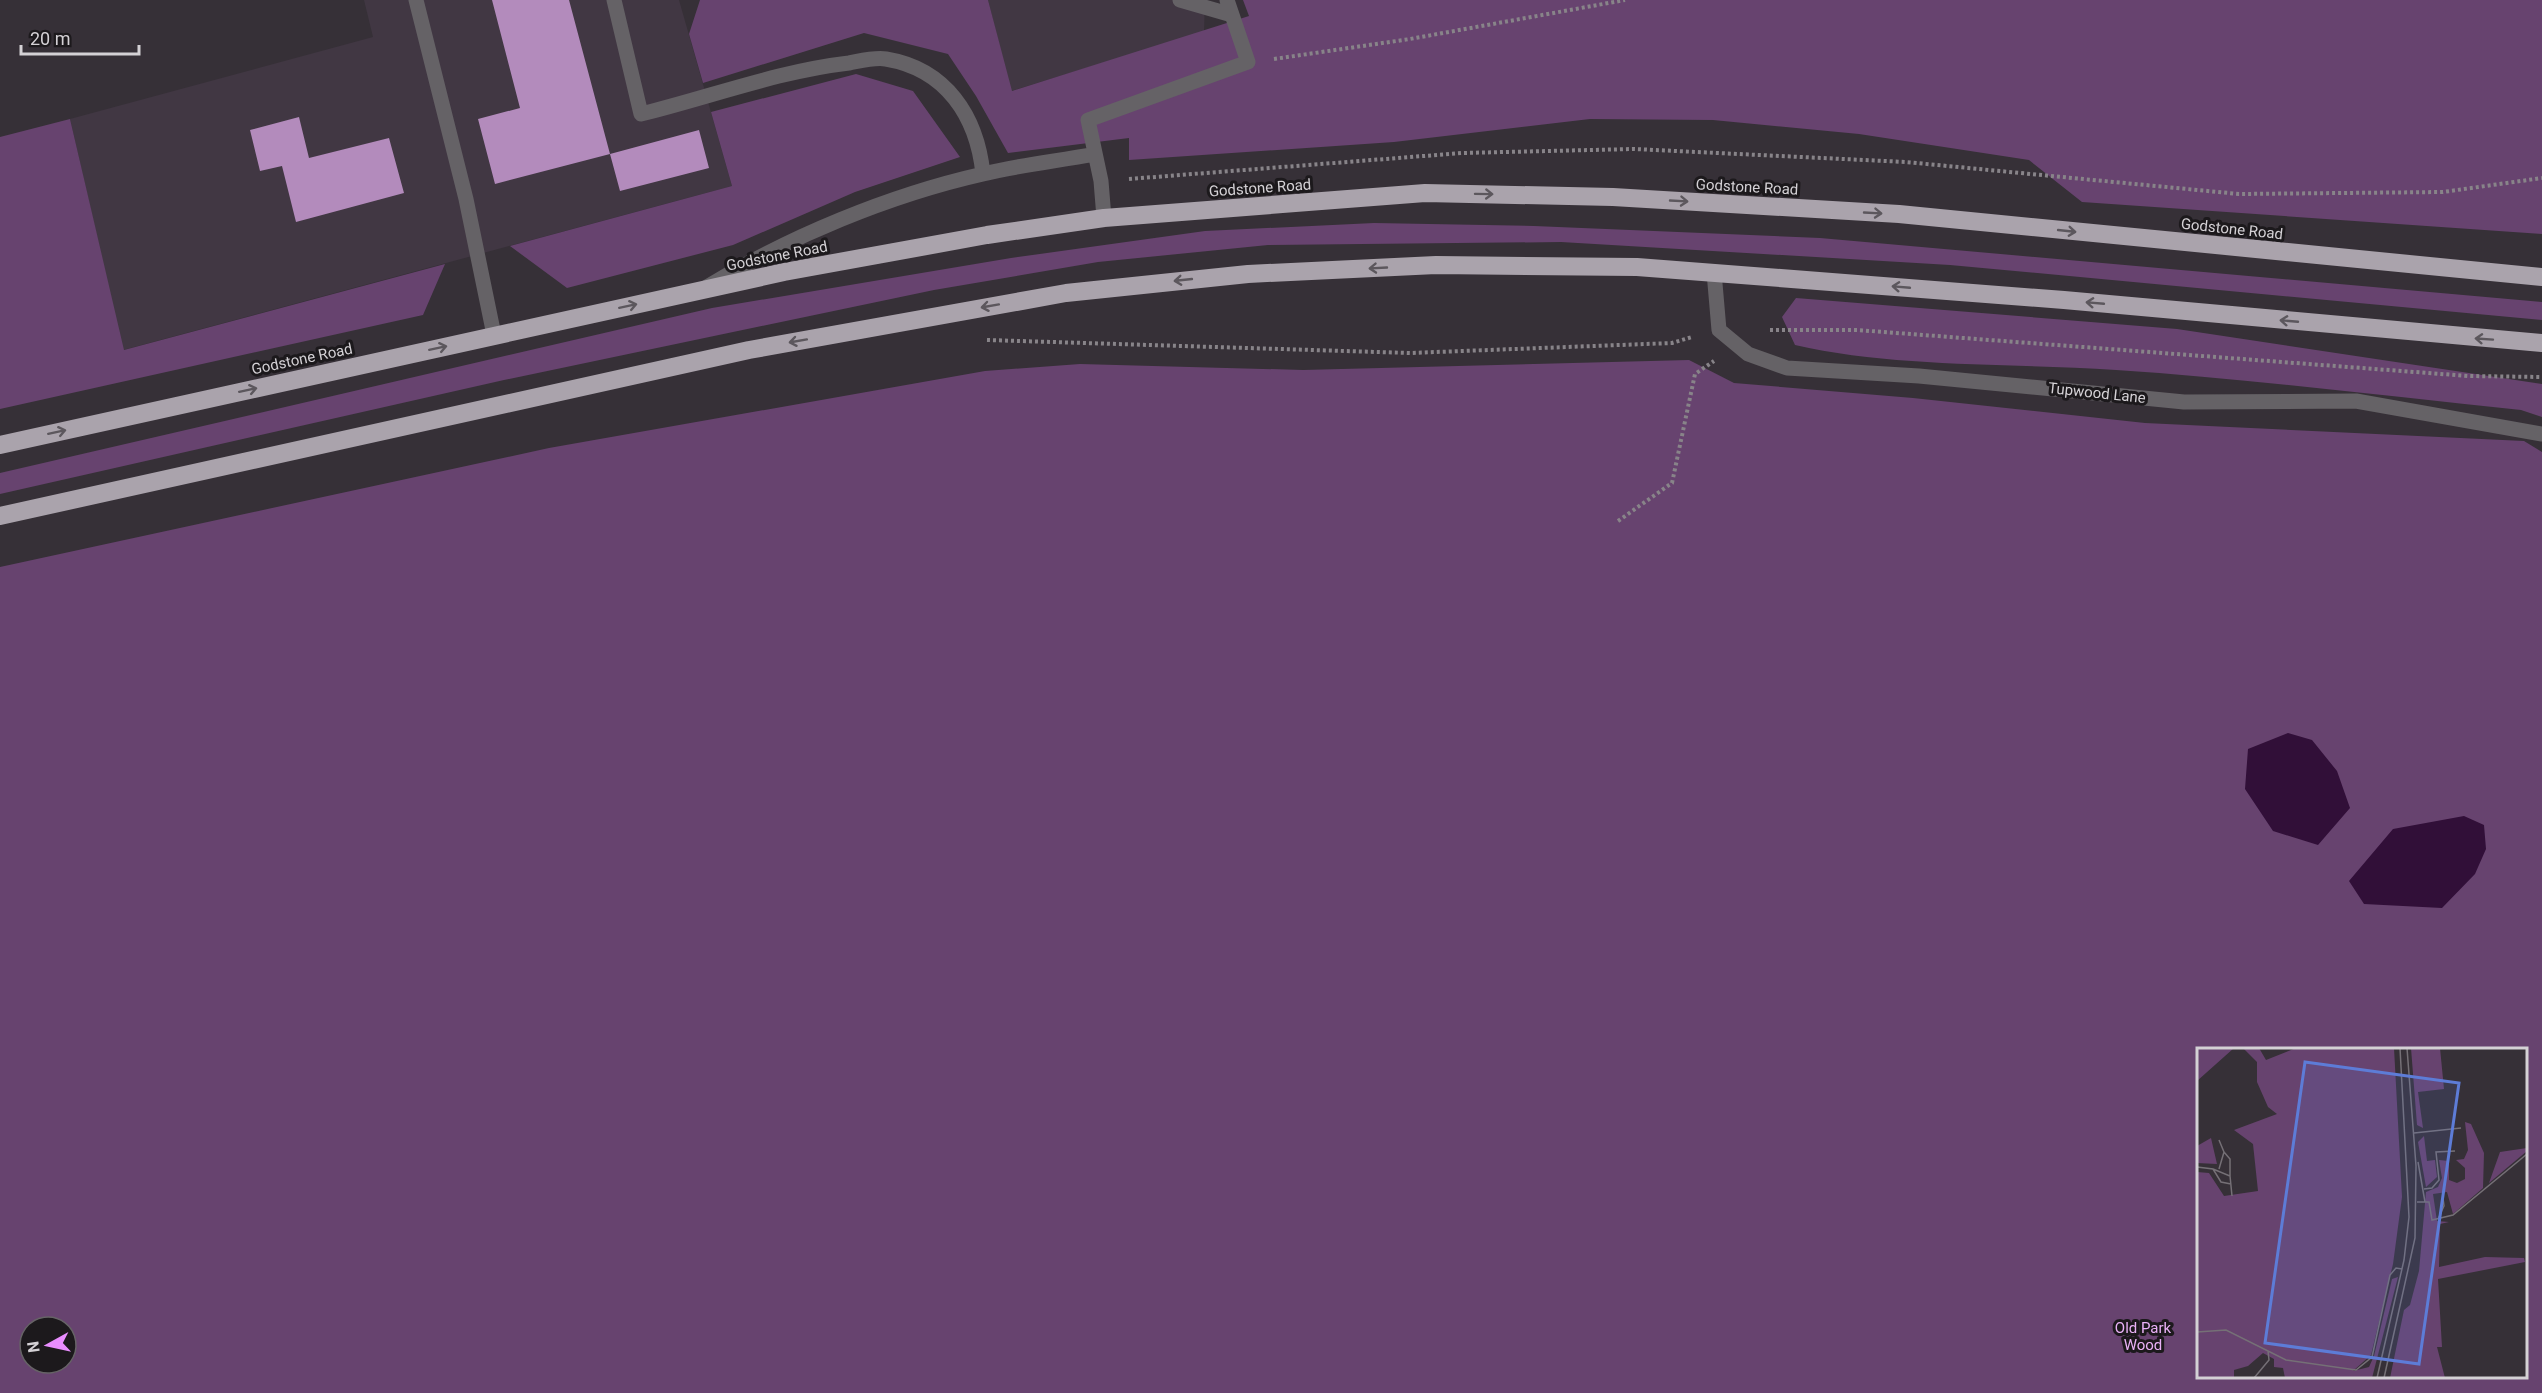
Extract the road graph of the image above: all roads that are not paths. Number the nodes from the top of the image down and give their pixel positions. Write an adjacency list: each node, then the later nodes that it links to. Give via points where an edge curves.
1 (416, 0): 12 (street, via 466,199)
2 (614, 0): 7 (street, via 641,114 813,67 884,58 927,72 962,106 980,145)
3 (1180, 0): 5 (street)
4 (1227, 0): 5 (street)
5 (1232, 15): 6 (street, via 1248,62 1088,120)
6 (1095, 154): 7 (street); 8 (street)
7 (982, 174): 11 (street, via 861,211 751,260)
8 (1104, 218): 10 (highway, Godstone Road, one-way to 10, via 1425,193 1613,197 1899,214); 11 (highway, Godstone Road, via 976,237)
9 (1714, 272): 13 (highway, one-way to 9); 14 (street, Tupwood Lane, via 1719,330 1748,354 1787,368 1919,376 2184,402 2356,401); 16 (highway, one-way to 16, via 1637,267 1436,265 1248,274 1066,292 749,350)
10 (2542, 277)
11 (701, 290): 12 (highway, Godstone Road, one-way to 11)
12 (494, 335): 15 (highway, Godstone Road, one-way to 12)
13 (2542, 343)
14 (2542, 434)
15 (0, 445)
16 (0, 516)

